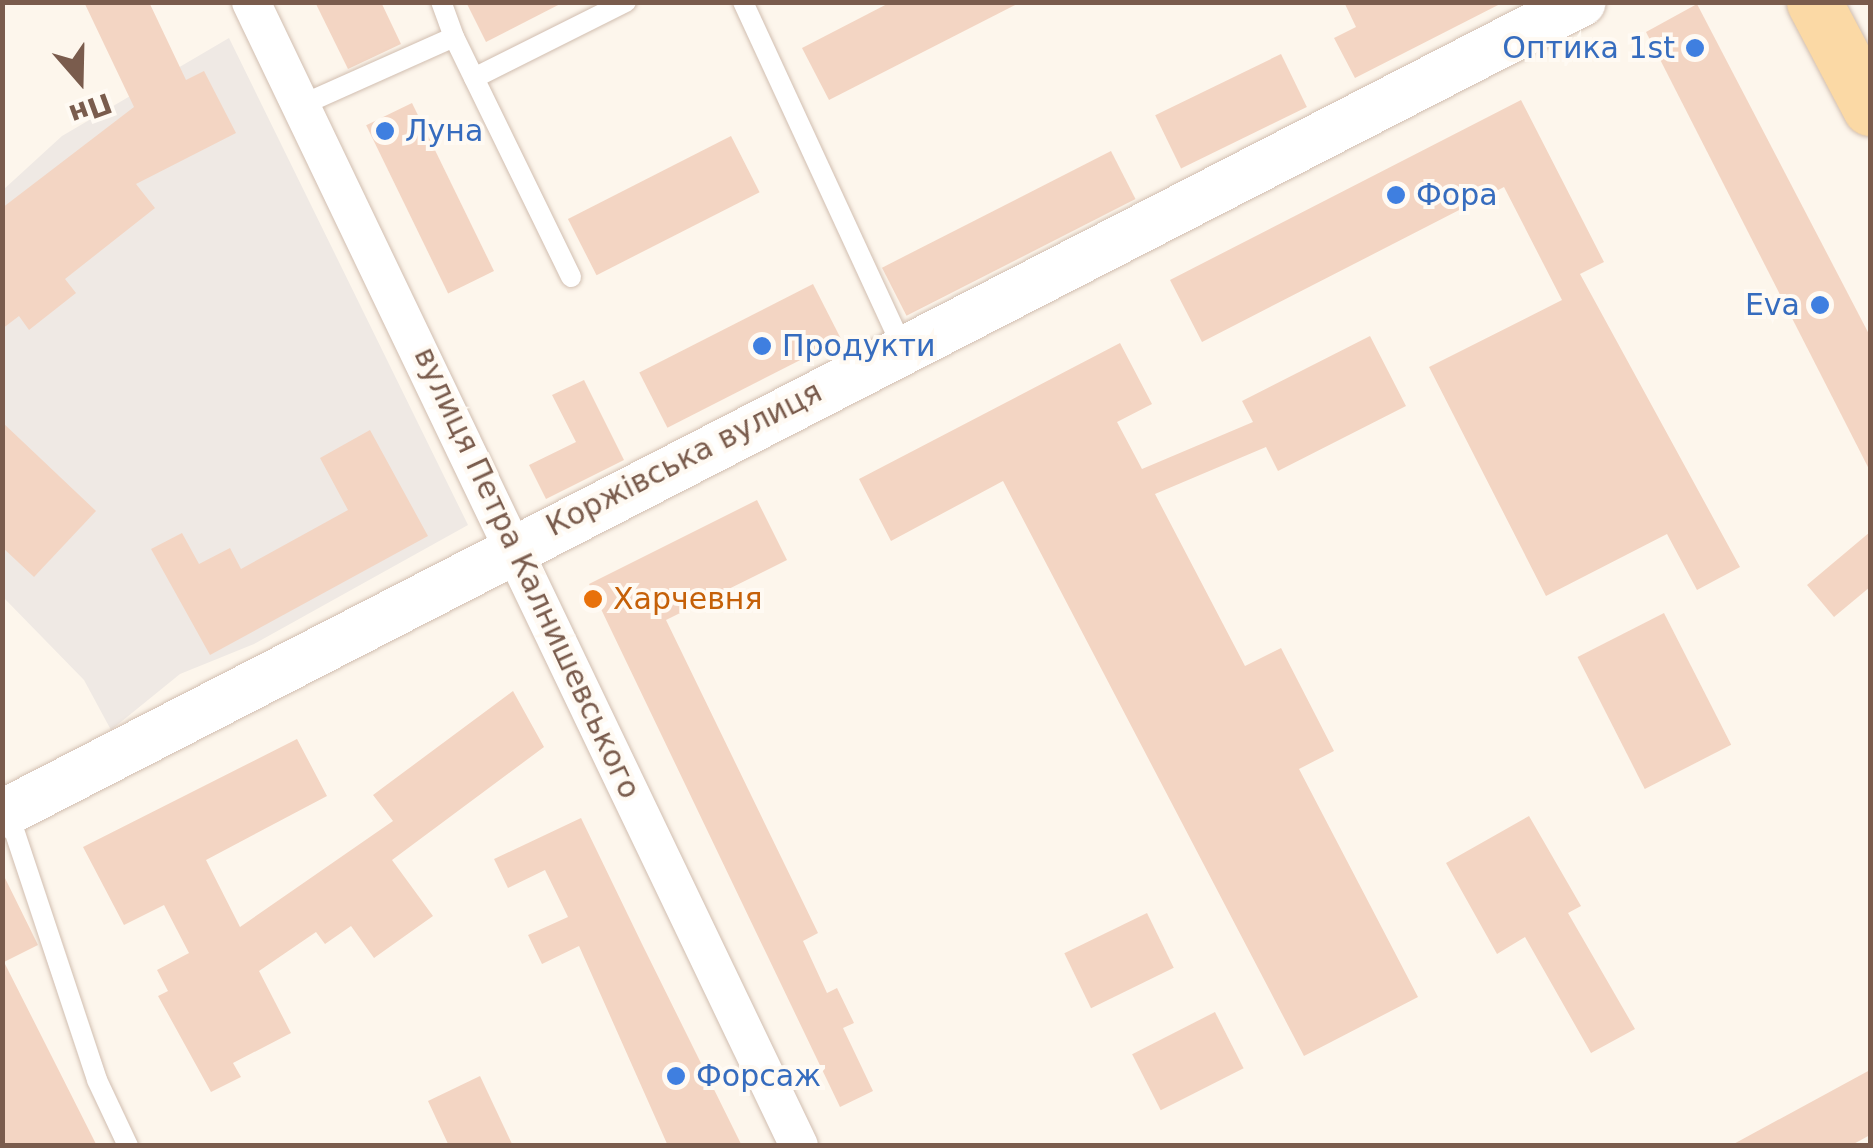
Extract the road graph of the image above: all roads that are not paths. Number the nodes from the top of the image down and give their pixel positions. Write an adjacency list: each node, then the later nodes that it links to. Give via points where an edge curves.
1 (252, 2): 9 (street, вулиця Петра Калнишевського)
2 (441, 2): 7 (lane)
3 (626, 2): 8 (lane)
4 (743, 2): 12 (lane)
5 (1582, 2): 12 (street, Коржівська вулиця)
6 (1814, 2): 10 (main road)
7 (454, 37): 8 (lane); 9 (lane)
8 (474, 78): 11 (lane)
9 (304, 104): 13 (street, вулиця Петра Калнишевського)
10 (1870, 108)
11 (571, 277)
12 (903, 348): 13 (street, Коржівська вулиця)
13 (514, 546): 14 (street, Коржівська вулиця); 16 (street, вулиця Петра Калнишевського)
14 (5, 813): 15 (lane, via 96,1080)
15 (128, 1146)
16 (799, 1146)

